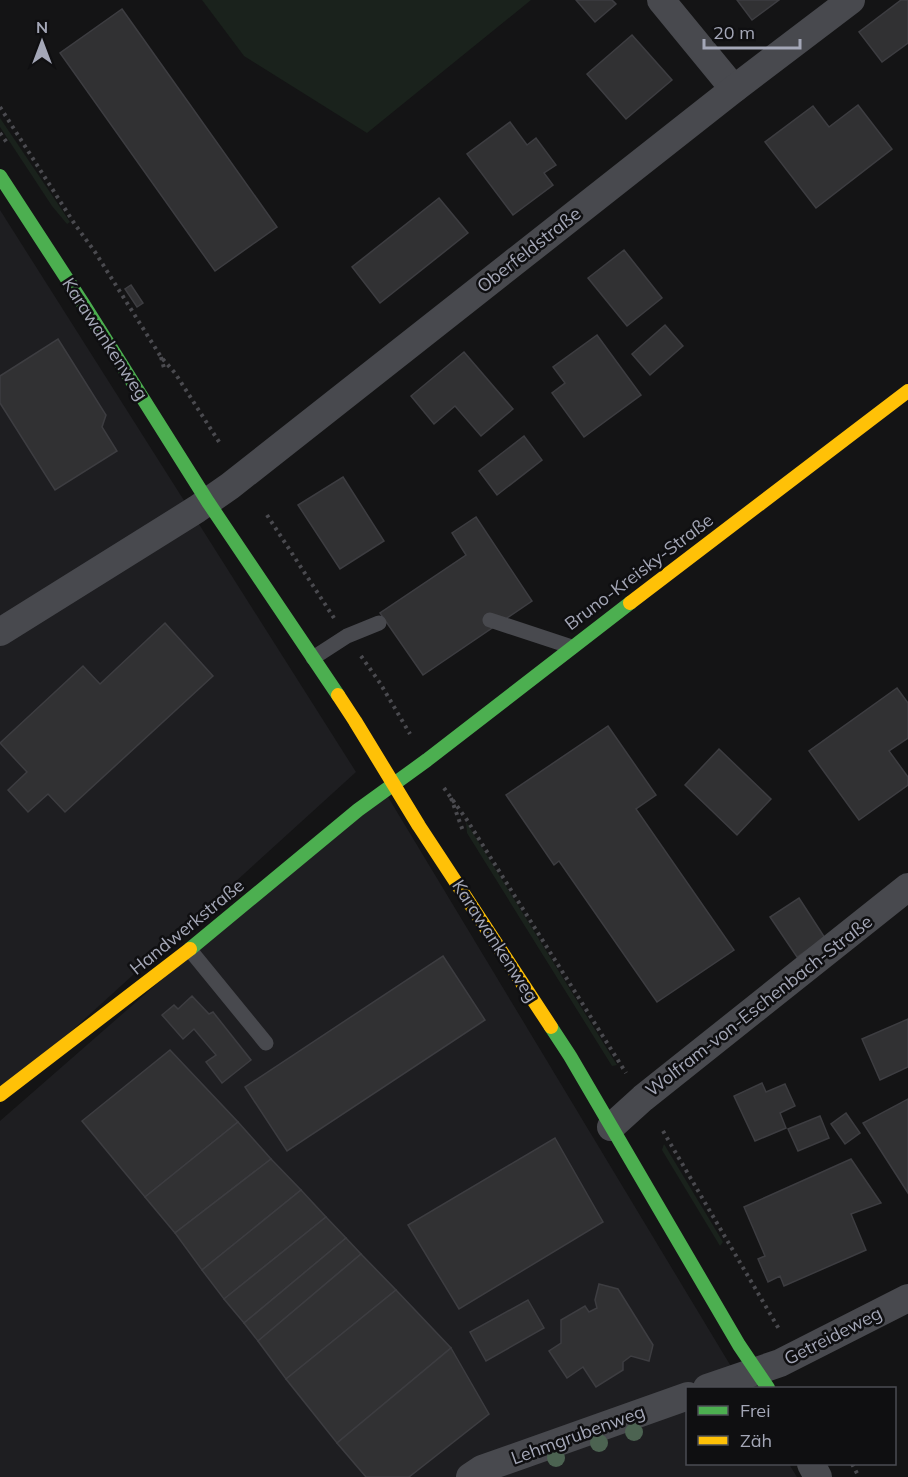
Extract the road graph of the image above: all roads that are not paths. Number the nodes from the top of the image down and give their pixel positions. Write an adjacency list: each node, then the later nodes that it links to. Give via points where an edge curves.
1 (661, 0): 3 (street)
2 (851, 0): 3 (street, Oberfeldstraße)
3 (734, 89): 6 (street, Oberfeldstraße)
4 (0, 176): 6 (street, Karawankenweg)
5 (908, 391): 10 (street, Bruno-Kreisky-Straße)
6 (208, 502): 9 (street); 11 (street, Karawankenweg)
7 (490, 620): 10 (lane)
8 (379, 623): 11 (lane, via 347,636)
9 (0, 632)
10 (572, 647): 12 (street, Bruno-Kreisky-Straße)
11 (313, 658): 12 (street, Karawankenweg)
12 (394, 784): 14 (street, Handwerkstraße); 17 (street, Karawankenweg, via 570,1056)
13 (908, 887): 17 (street, Wolfram-von-Eschenbach-Straße)
14 (190, 950): 15 (lane); 16 (street, Handwerkstraße)
15 (266, 1043)
16 (0, 1095)
17 (610, 1126): 19 (street, Karawankenweg)
18 (908, 1298): 19 (street, Getreideweg, via 780,1363)
19 (762, 1380): 20 (street)
20 (719, 1387)
21 (686, 1396): 22 (street, Lehmgrubenweg, via 482,1469)
22 (470, 1477)

